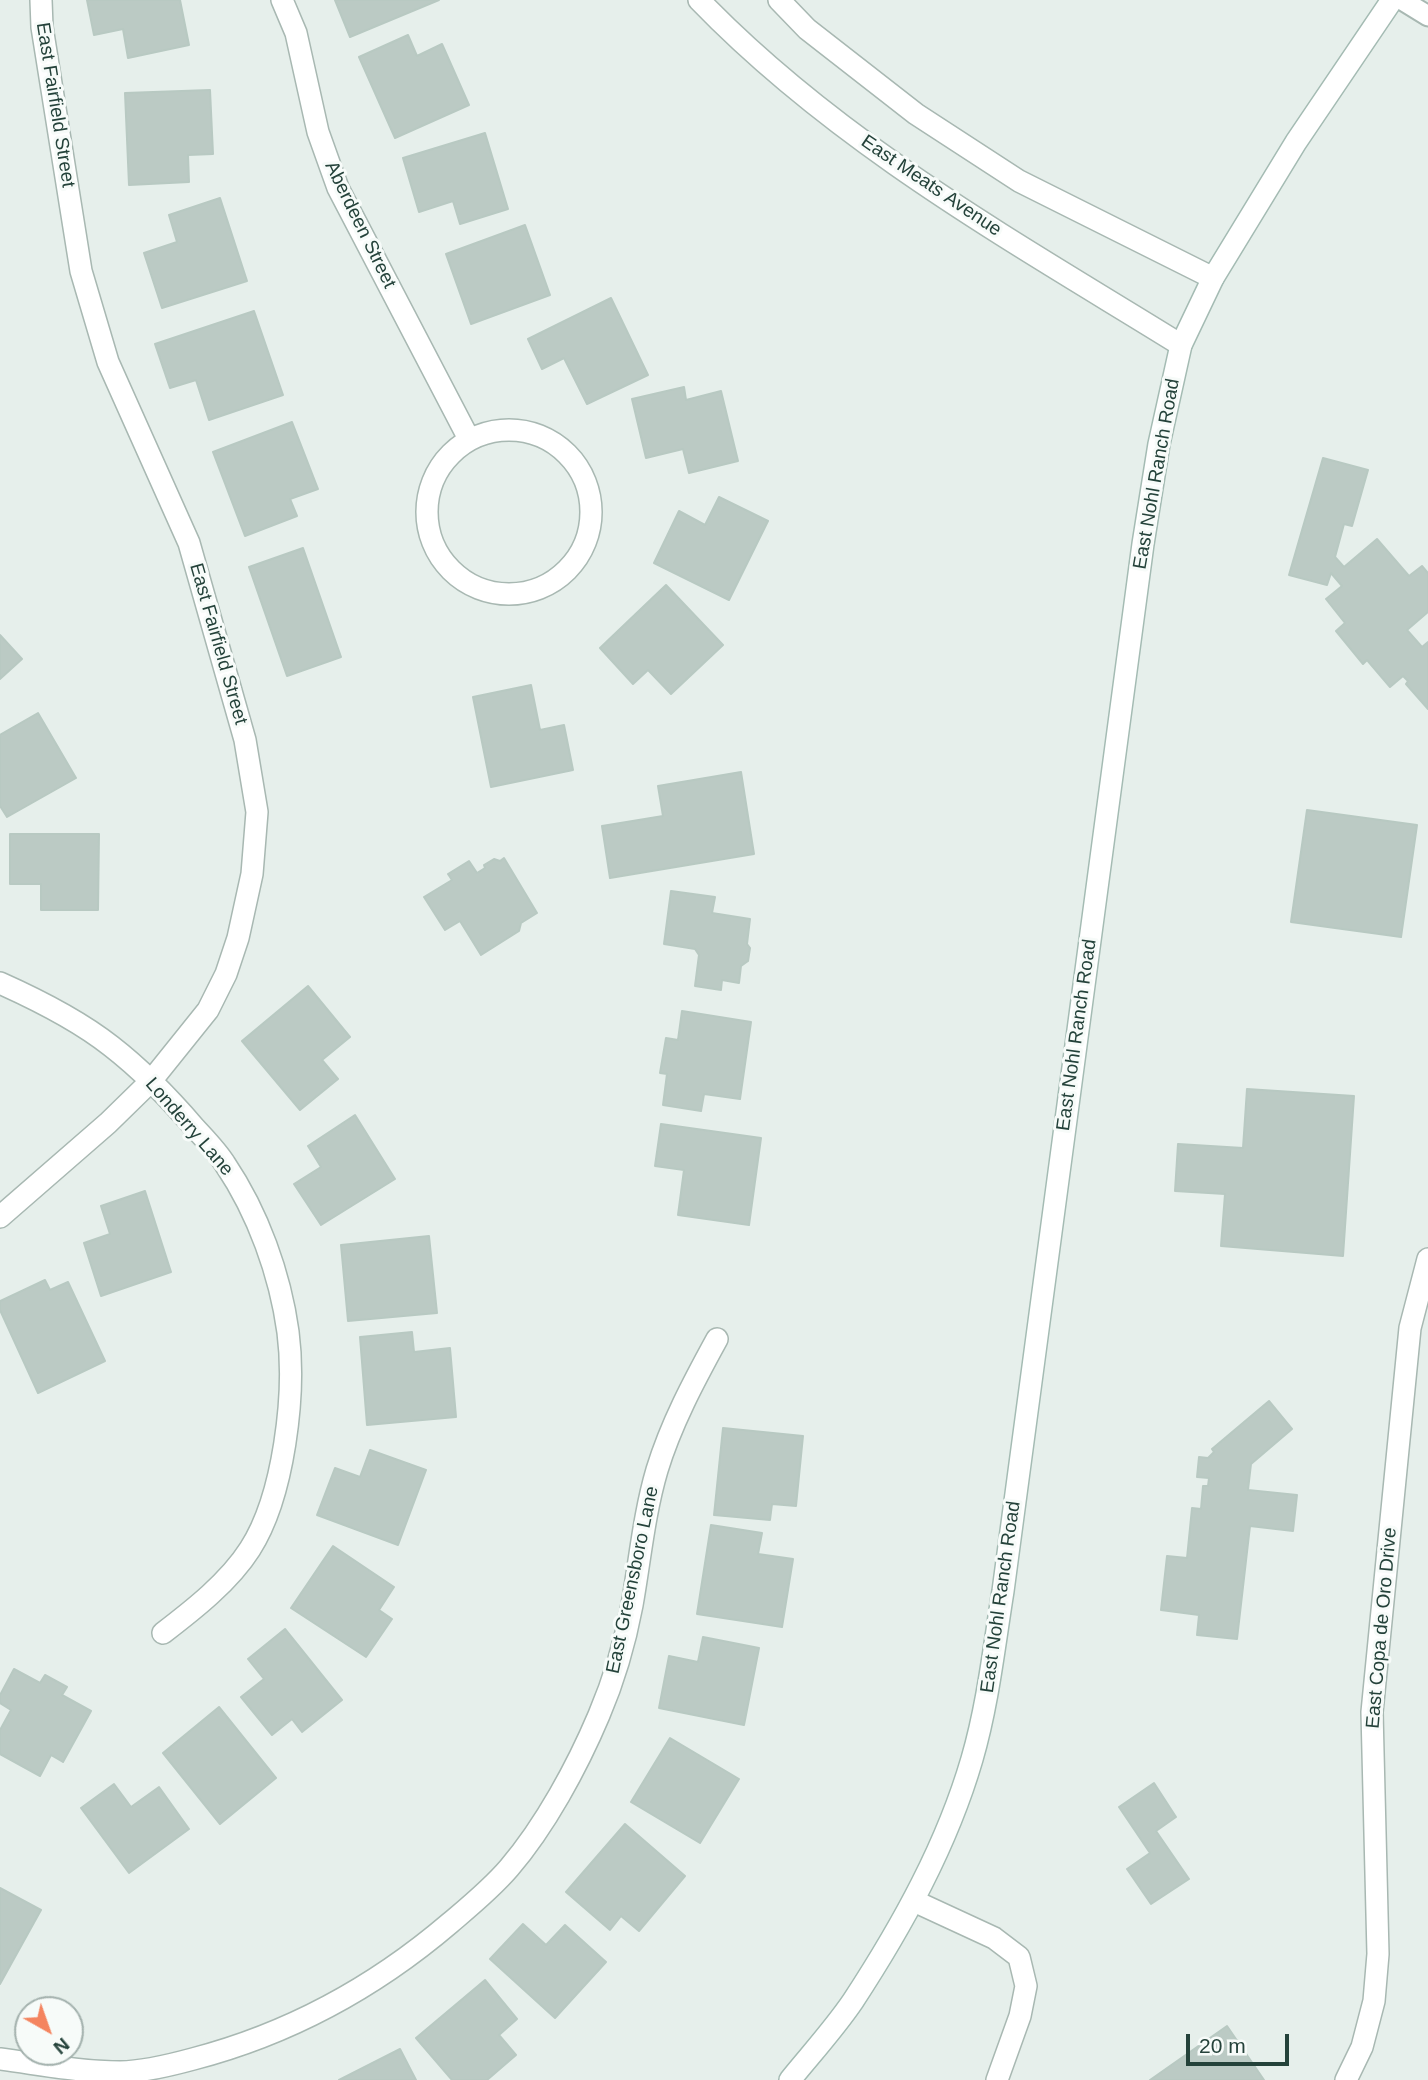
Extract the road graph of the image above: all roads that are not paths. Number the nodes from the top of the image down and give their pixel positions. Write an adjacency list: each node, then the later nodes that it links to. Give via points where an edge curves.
1 (41, 0): 12 (street, East Fairfield Street, via 80,271 108,362 189,543 245,740 257,812 252,874 226,974 208,1010)
2 (282, 0): 10 (street, Aberdeen Street, via 296,33 318,132 338,188)
3 (699, 0): 9 (street, East Meats Avenue, via 803,97 929,189)
4 (779, 0): 8 (street, via 807,29 916,114 1019,181)
5 (1392, 0): 8 (street, East Nohl Ranch Road, via 1296,142)
6 (1402, 0): 7 (lane)
7 (1428, 16)
8 (1213, 278): 9 (street, East Nohl Ranch Road)
9 (1181, 345): 17 (street, East Nohl Ranch Road, via 1143,544 984,1708 954,1813)
10 (469, 439): 10 (street, via 442,464 427,498 429,535 447,568 477,589 514,595 550,585 578,560 592,525 590,488 572,456 541,434 505,428)
11 (0, 983): 12 (street, Londerry Lane, via 89,1031)
12 (151, 1081): 13 (street, East Fairfield Street); 16 (street, Londerry Lane, via 224,1162 246,1200 264,1240 288,1334 287,1429 277,1490 250,1549 205,1601)
13 (0, 1217)
14 (1428, 1259): 22 (street, East Copa de Oro Drive, via 1410,1328 1372,1712 1378,1954 1374,2001 1362,2048)
15 (717, 1339): 19 (street, East Greensboro Lane, via 685,1398 658,1469 624,1639 599,1715 534,1836 479,1899 433,1938 337,2003)
16 (163, 1633)
17 (914, 1901): 20 (street, East Nohl Ranch Road, via 852,2003); 21 (street, via 994,1938 1019,1957 1026,1986)
18 (0, 2059): 19 (street, East Greensboro Lane, via 122,2073)
19 (175, 2072)
20 (790, 2080)
21 (998, 2080)
22 (1346, 2080)

